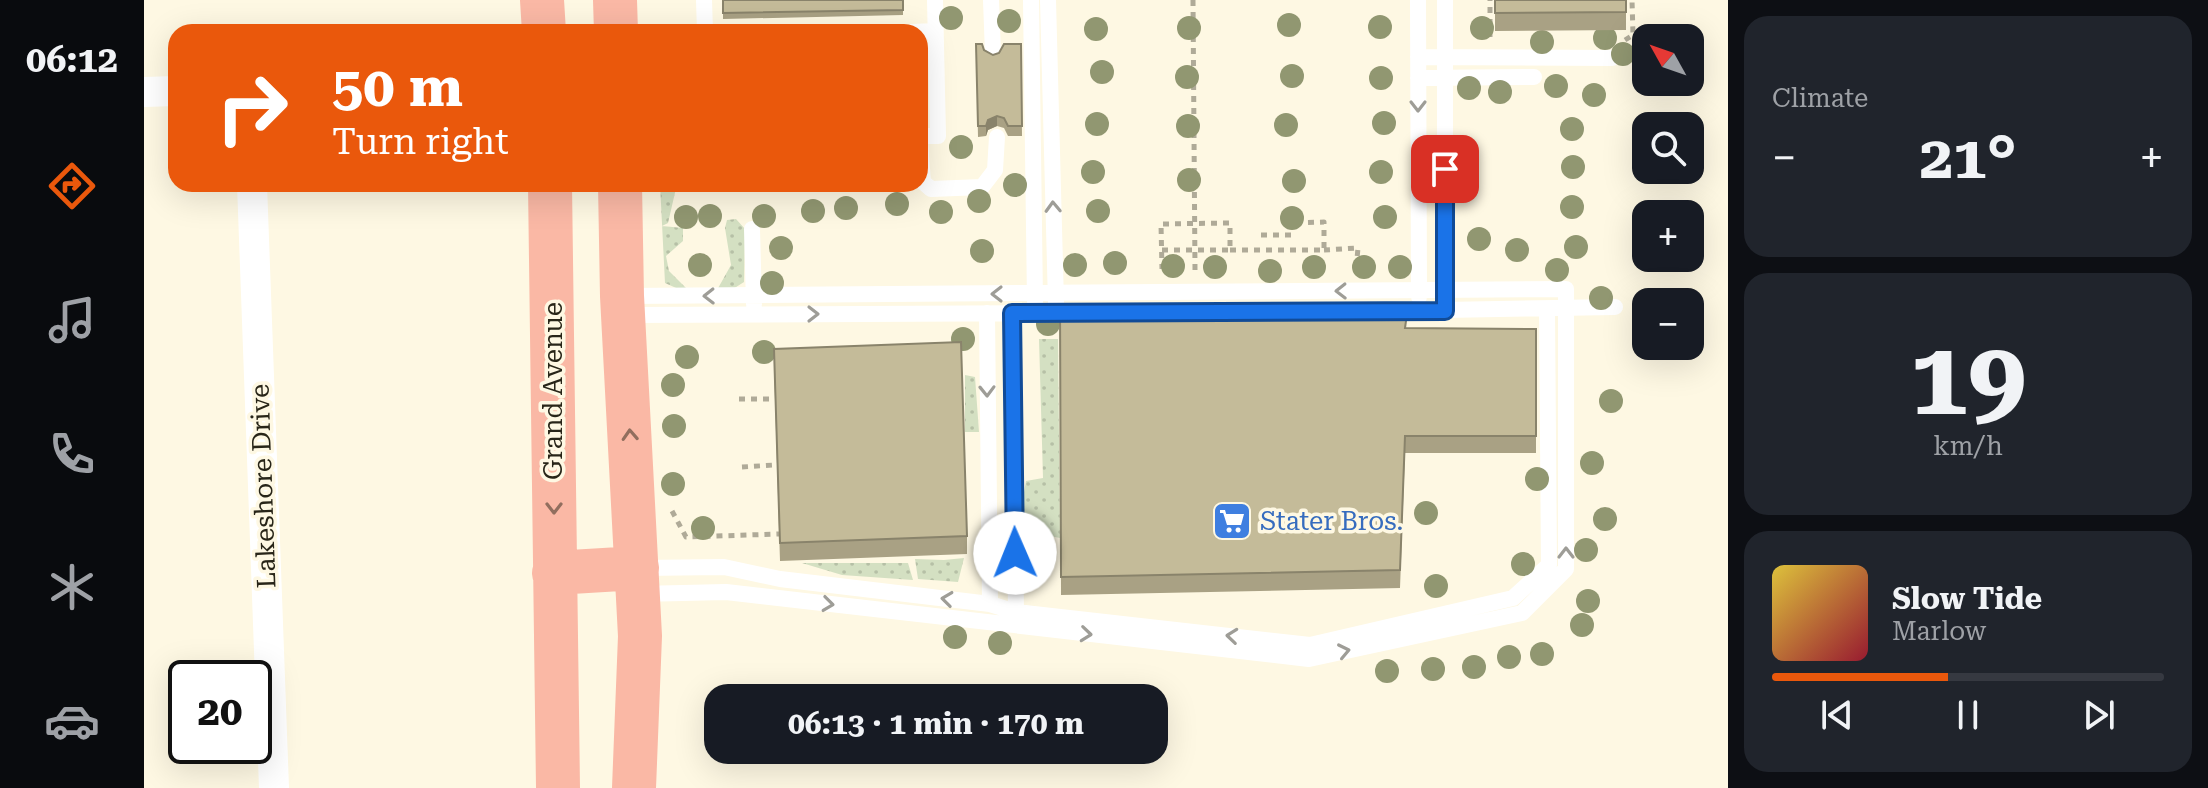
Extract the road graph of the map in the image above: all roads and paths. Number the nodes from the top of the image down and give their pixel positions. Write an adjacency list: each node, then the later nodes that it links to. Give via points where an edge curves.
1 (542, 0): 12 (main road)
2 (615, 0): 13 (main road)
3 (704, 0): 14 (lane)
4 (935, 0): 16 (lane)
5 (991, 0): 17 (lane)
6 (1031, 0): 44 (lane)
7 (1048, 0): 45 (lane, one-way to 7)
8 (1193, 0): 32 (path)
9 (1418, 0): 18 (lane)
10 (1445, 0): 19 (lane)
11 (1632, 0): 20 (path, via 1633,35 1612,50)
12 (544, 24)
13 (616, 24)
14 (705, 24)
15 (928, 31): 16 (lane)
16 (935, 31): 27 (lane, via 938,136)
17 (993, 54)
18 (1418, 57): 19 (lane); 22 (lane)
19 (1445, 58): 20 (lane); 23 (lane)
20 (1612, 58)
21 (1534, 77): 23 (lane)
22 (1418, 78): 23 (lane); 41 (lane, one-way to 41)
23 (1445, 78): 42 (lane)
24 (168, 91): 25 (street)
25 (144, 92)
26 (997, 137): 28 (lane, via 995,170 982,187)
27 (928, 138)
28 (928, 186)
29 (252, 192): 70 (street, Lakeshore Drive)
30 (550, 192): 67 (main road, Grand Avenue, one-way to 67)
31 (620, 192): 47 (main road)
32 (1195, 223): 37 (path, via 1161,224); 38 (path); 39 (path, via 1230,223)
33 (1294, 223): 39 (path, via 1324,222 1324,250)
34 (752, 229): 46 (lane)
35 (1261, 235): 36 (path)
36 (1291, 235)
37 (1162, 250): 38 (path); 40 (path)
38 (1195, 250): 39 (path); 43 (path)
39 (1230, 250)
40 (1162, 271)
41 (1419, 290): 42 (lane); 43 (lane, one-way to 43); 52 (lane)
42 (1445, 290): 50 (lane, via 1566,289); 53 (lane)
43 (1195, 292): 45 (lane)
44 (1035, 293): 45 (lane); 46 (lane, one-way to 46); 56 (lane)
45 (1056, 293): 57 (lane)
46 (753, 295): 47 (lane, one-way to 47); 59 (lane)
47 (623, 306): 59 (lane); 66 (main road, one-way to 47)
48 (1615, 307): 50 (lane)
49 (1547, 309): 50 (lane); 53 (lane); 69 (lane, one-way to 69, via 1549,565 1513,598 1310,645)
50 (1566, 309): 66 (lane, one-way to 50, via 1309,659 1522,613 1566,569)
51 (1379, 311): 52 (lane)
52 (1420, 311): 53 (lane)
53 (1445, 311)
54 (987, 313): 55 (lane); 59 (lane, one-way to 54); 68 (lane, one-way to 68)
55 (1012, 313): 56 (lane); 69 (lane)
56 (1036, 313): 57 (lane)
57 (1056, 313): 58 (lane)
58 (1097, 313)
59 (754, 315)
60 (739, 399): 61 (path)
61 (773, 399)
62 (774, 465): 63 (path)
63 (742, 467)
64 (779, 534): 65 (path)
65 (686, 537)
66 (638, 581): 67 (main road); 68 (lane, one-way to 66, via 780,579 724,567); 72 (main road)
67 (555, 586): 71 (main road, Grand Avenue)
68 (990, 604): 69 (lane)
69 (1016, 612)
70 (274, 788)
71 (558, 788)
72 (634, 788)

